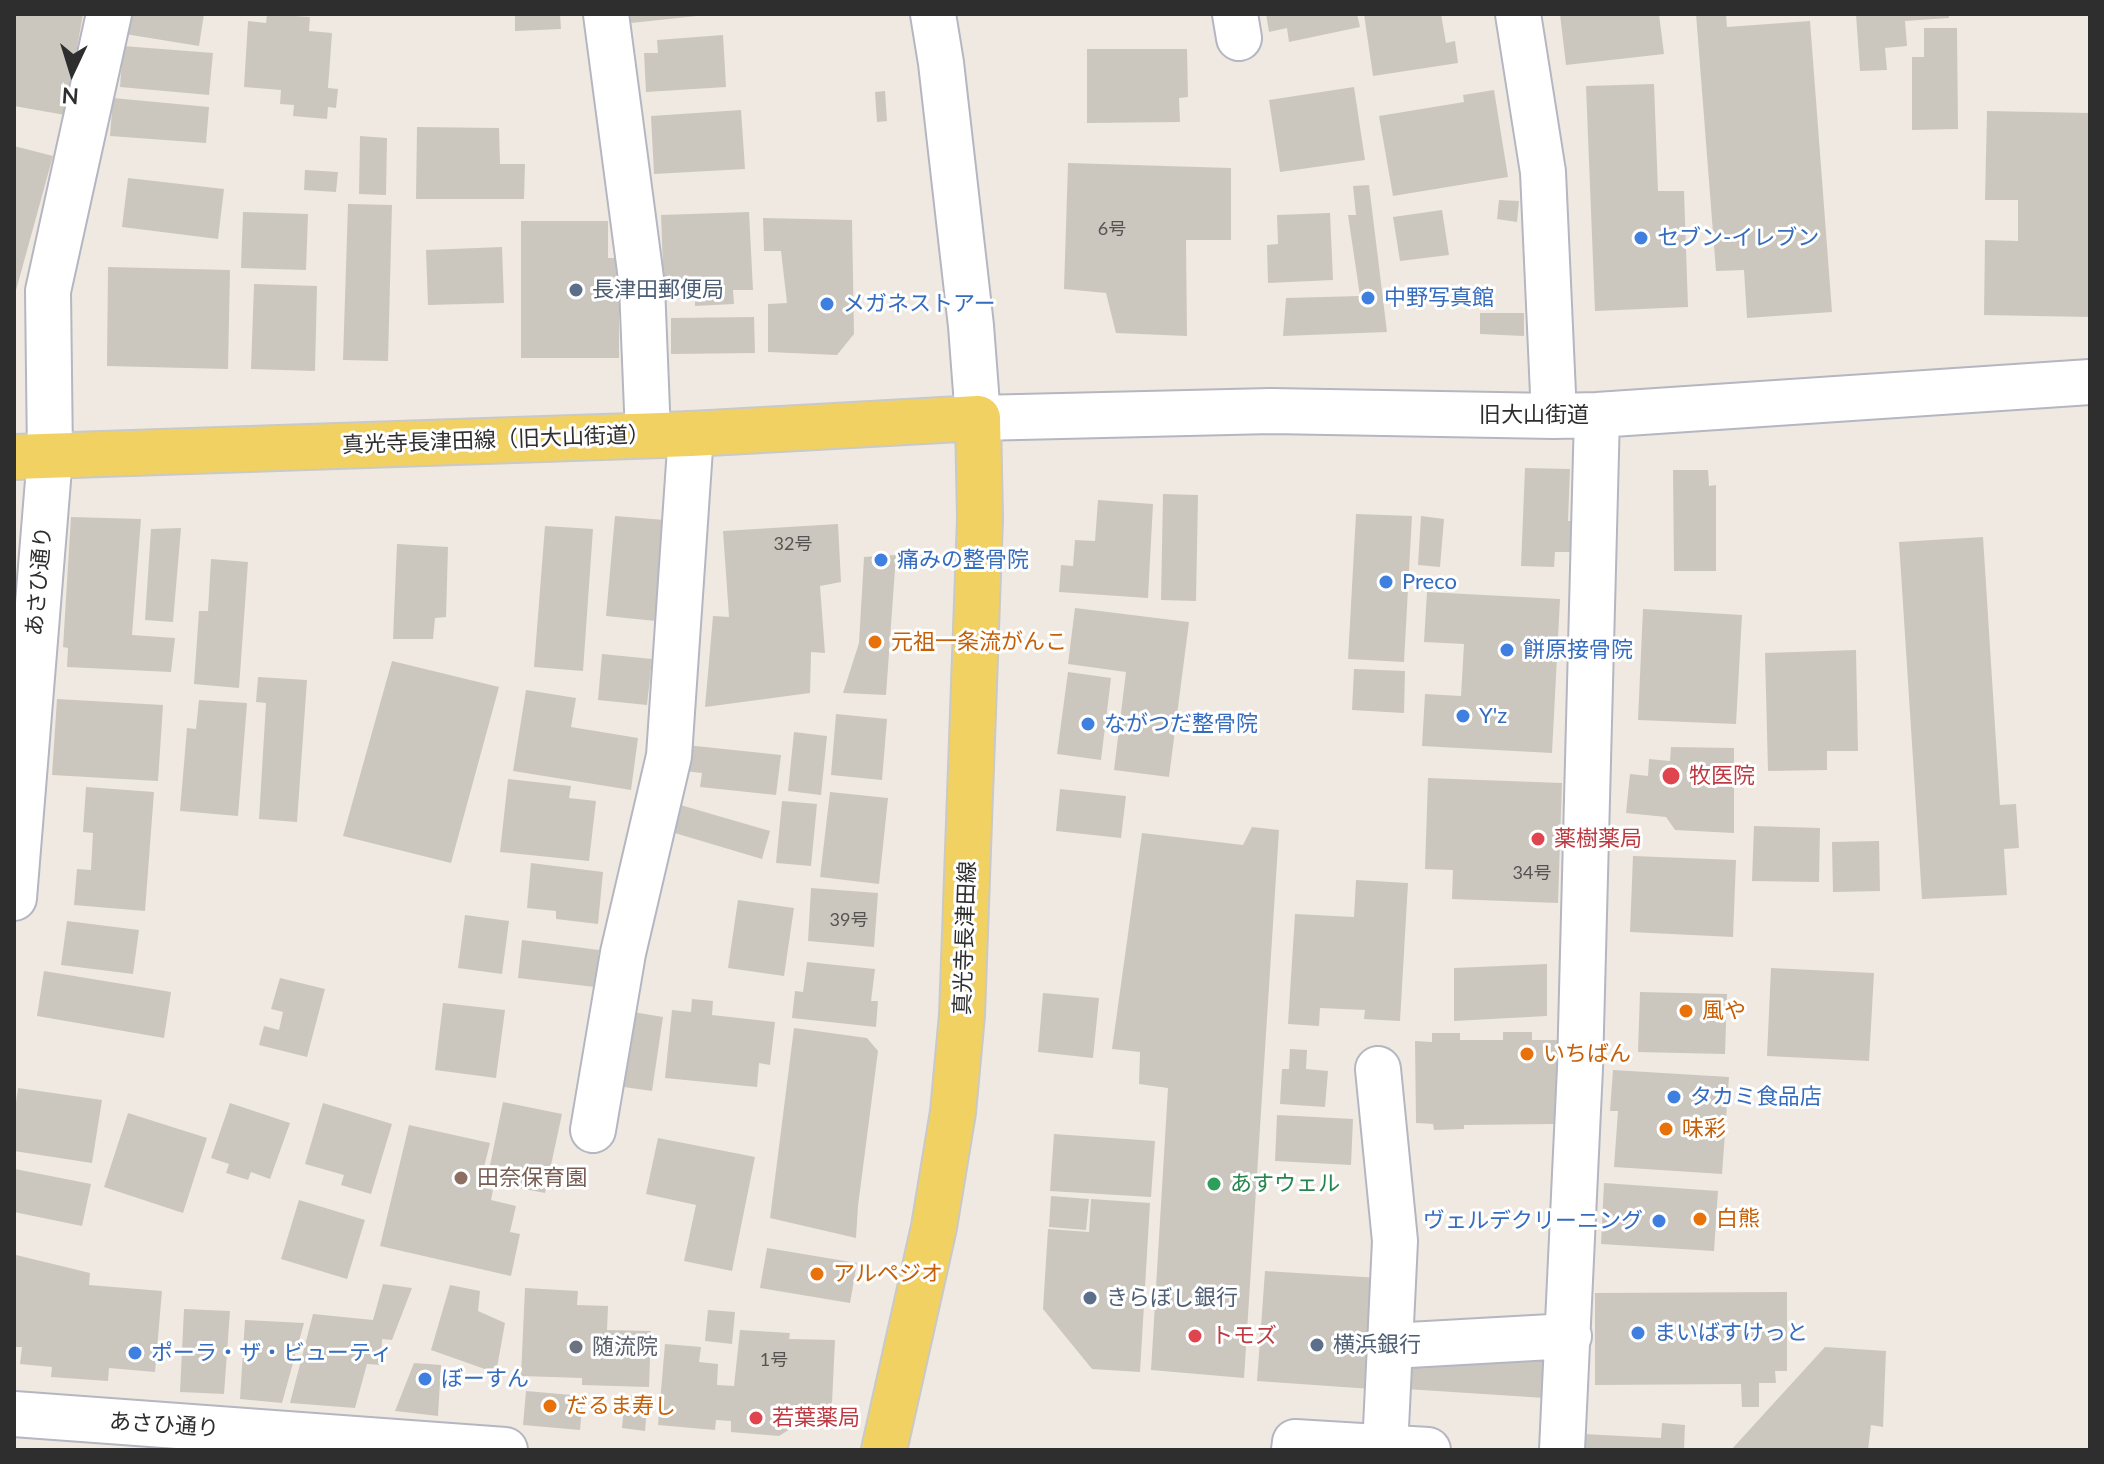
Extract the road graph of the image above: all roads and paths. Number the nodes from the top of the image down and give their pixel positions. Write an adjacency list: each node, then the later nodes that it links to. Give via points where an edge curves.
1 (109, 14): 11 (street, あさひ通り, via 48,291)
2 (606, 14): 10 (street, via 642,286)
3 (933, 14): 8 (street)
4 (1518, 14): 7 (street, via 1543,172)
5 (2090, 382): 6 (street, 旧大山街道)
6 (1597, 415): 7 (street, 旧大山街道); 15 (street)
7 (1554, 416): 8 (street, 旧大山街道, via 1271,411)
8 (978, 418): 9 (main road, 真光寺長津田線（旧大山街道）); 20 (main road, 真光寺長津田線, via 980,519 962,1015 934,1227)
9 (691, 434): 10 (main road, 真光寺長津田線（旧大山街道）); 14 (street, via 669,756 623,953)
10 (648, 435): 11 (main road, 真光寺長津田線（旧大山街道）)
11 (32, 457): 12 (street, あさひ通り)
12 (14, 898)
13 (1378, 1069): 16 (street, via 1395,1241)
14 (593, 1130)
15 (1569, 1336): 16 (street); 22 (street)
16 (1391, 1346): 18 (street)
17 (14, 1414): 19 (street, あさひ通り)
18 (1406, 1449): 21 (street, via 1295,1442)
19 (505, 1450)
20 (884, 1450)
21 (1294, 1450)
22 (1562, 1450)

